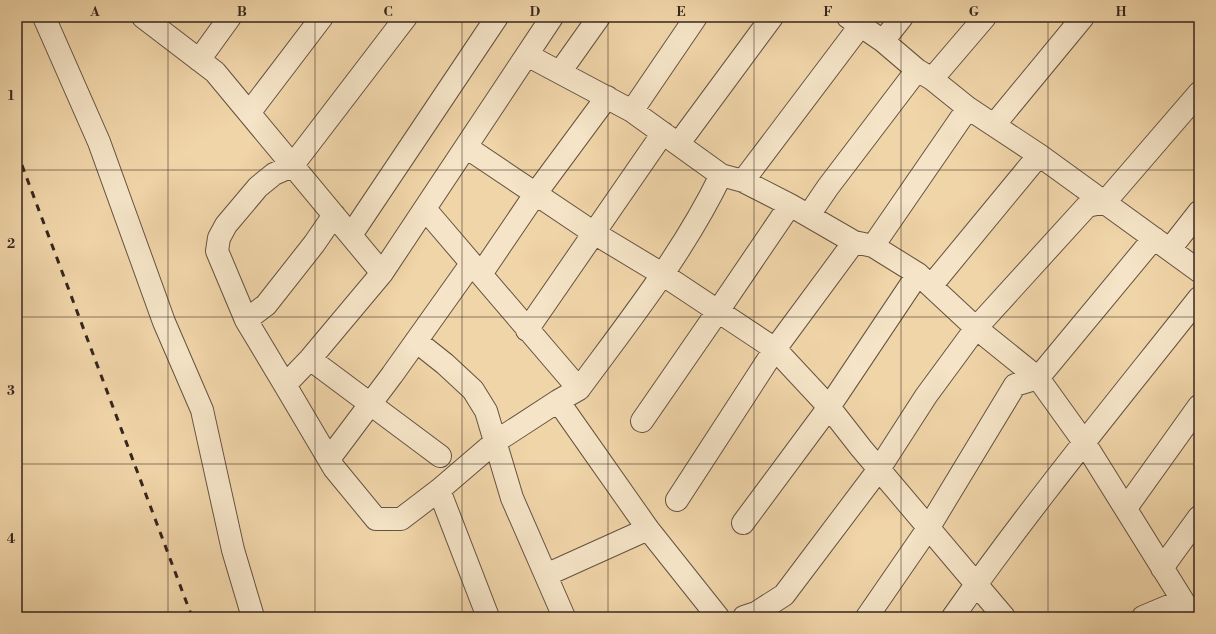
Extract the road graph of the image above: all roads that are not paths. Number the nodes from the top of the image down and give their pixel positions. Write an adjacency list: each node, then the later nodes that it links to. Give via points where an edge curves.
1 (44, 17): 80 (street, via 99,142 164,322 202,410 233,550)
2 (143, 17): 17 (street)
3 (230, 17): 17 (street)
4 (322, 17): 24 (street)
5 (406, 17): 29 (street)
6 (497, 17): 40 (street)
7 (552, 17): 16 (street)
8 (599, 17): 18 (street)
9 (696, 17): 23 (street)
10 (772, 17): 26 (street)
11 (902, 17): 15 (street)
12 (985, 17): 19 (street)
13 (1083, 17): 25 (street)
14 (854, 21): 15 (street); 31 (street)
15 (883, 41): 19 (street)
16 (527, 55): 18 (street); 27 (street)
17 (199, 60): 24 (street, via 215,72)
18 (560, 72): 21 (street)
19 (924, 74): 22 (street); 38 (street, via 828,187)
20 (1199, 93): 33 (street)
21 (607, 97): 23 (street); 32 (street)
22 (968, 108): 25 (street); 41 (street)
23 (632, 111): 26 (street)
24 (249, 113): 29 (street)
25 (994, 125): 28 (street)
26 (671, 138): 30 (street); 39 (street)
27 (466, 147): 32 (street); 35 (street)
28 (1039, 155): 33 (street); 47 (street)
29 (292, 166): 37 (street); 50 (street, via 274,174 258,187 219,238 218,251)
30 (721, 175): 31 (street); 46 (street)
31 (743, 182): 34 (street)
32 (536, 193): 39 (street); 43 (street)
33 (1105, 202): 42 (street); 51 (street, via 1087,206)
34 (790, 205): 38 (street); 49 (street)
35 (425, 209): 43 (street); 45 (street)
36 (1199, 212): 42 (street)
37 (334, 215): 40 (street); 50 (street, via 266,305)
38 (809, 215): 41 (street)
39 (594, 233): 46 (street); 52 (street)
40 (350, 235): 45 (street)
41 (863, 244): 47 (street); 54 (street)
42 (1162, 244): 44 (street); 56 (street)
43 (476, 269): 52 (street); 53 (street)
44 (1199, 271)
45 (382, 273): 55 (street)
46 (662, 274): 49 (street); 58 (street)
47 (925, 280): 51 (street); 62 (street)
48 (1199, 298): 65 (street)
49 (718, 311): 54 (street); 63 (street)
50 (246, 320): 57 (street)
51 (976, 328): 56 (street); 68 (street, via 926,396)
52 (527, 330): 58 (street)
53 (416, 341): 60 (street); 64 (street, via 474,390 486,411)
54 (775, 349): 62 (street); 70 (street)
55 (310, 360): 57 (street); 60 (street)
56 (1038, 378): 65 (street); 74 (street, via 1015,385)
57 (285, 386): 67 (street)
58 (578, 390): 59 (street)
59 (558, 401): 64 (street); 75 (street)
60 (370, 404): 66 (street); 67 (street)
61 (1199, 406): 71 (street)
62 (829, 407): 68 (street); 73 (street)
63 (642, 421)
64 (495, 442): 69 (street); 77 (street, via 512,498)
65 (1084, 442): 71 (street); 78 (street)
66 (440, 456)
67 (329, 459): 69 (street, via 376,519 401,519)
68 (879, 469): 74 (street); 84 (street, via 784,594 756,613)
69 (439, 490): 81 (street)
70 (677, 500)
71 (1126, 508): 76 (street)
72 (1199, 517): 76 (street)
73 (743, 523)
74 (929, 527): 78 (street); 85 (street)
75 (648, 529): 77 (street); 83 (street)
76 (1162, 568): 79 (street)
77 (546, 575): 82 (street)
78 (977, 583): 86 (street); 87 (street)
79 (1187, 609): 88 (street)
80 (253, 617)
81 (488, 617)
82 (564, 617)
83 (718, 617)
84 (744, 617)
85 (867, 617)
86 (953, 617)
87 (1004, 617)
88 (1143, 617)

